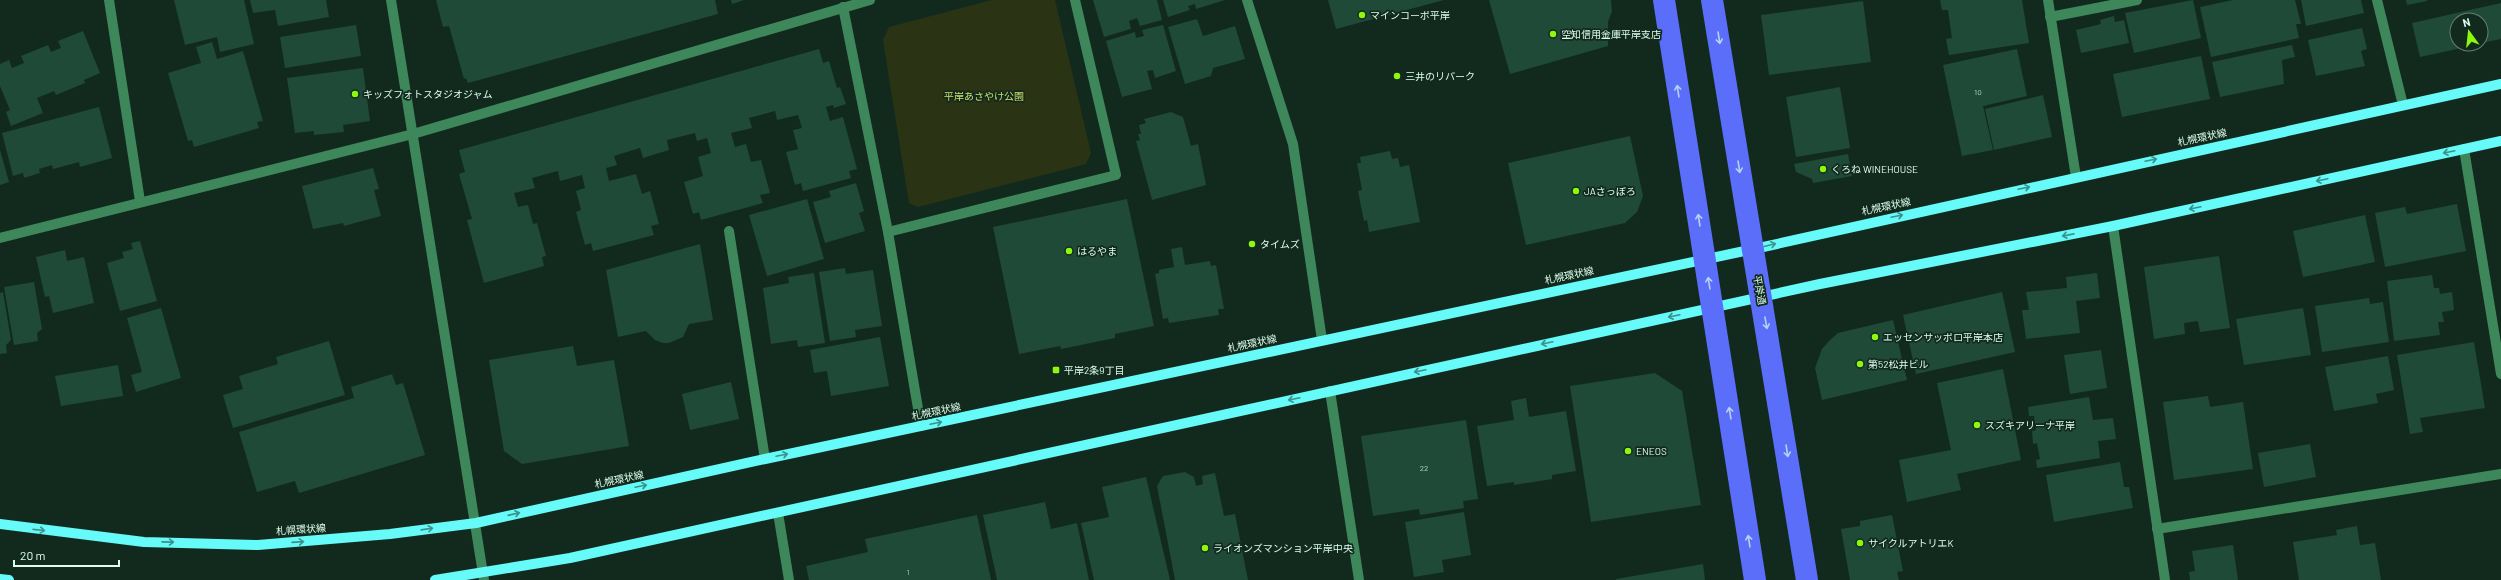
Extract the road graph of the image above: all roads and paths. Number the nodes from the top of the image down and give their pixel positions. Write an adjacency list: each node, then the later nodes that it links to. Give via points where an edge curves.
1 (109, 0): 19 (street)
2 (391, 0): 15 (street)
3 (870, 0): 11 (street)
4 (1075, 0): 22 (street, via 1116,175)
5 (1247, 0): 28 (street, via 1293,144)
6 (1664, 0): 25 (highway, one-way to 6)
7 (1712, 0): 24 (highway, 平岸通, one-way to 24)
8 (2048, 0): 12 (street)
9 (2137, 0): 12 (street)
10 (2377, 0): 14 (street)
11 (843, 7): 15 (street); 22 (street)
12 (2050, 17): 18 (street)
13 (2501, 84): 14 (main road, 札幌環状線)
14 (2403, 105): 18 (main road, 札幌環状線, one-way to 14)
15 (413, 134): 19 (street); 35 (street)
16 (2501, 141): 17 (main road)
17 (2464, 149): 20 (main road, one-way to 20); 29 (street)
18 (2076, 177): 24 (main road, 札幌環状線, one-way to 18)
19 (140, 201): 23 (street)
20 (2113, 226): 26 (main road, one-way to 26, via 1820,284); 37 (street)
21 (729, 231): 32 (street)
22 (888, 232): 31 (street)
23 (0, 238)
24 (1754, 249): 25 (main road, 札幌環状線); 26 (highway, 平岸通)
25 (1705, 258): 27 (highway, one-way to 25); 28 (main road, 札幌環状線)
26 (1762, 298): 27 (main road); 45 (highway, 平岸通, one-way to 45)
27 (1713, 307): 30 (main road, one-way to 30); 44 (highway, one-way to 27)
28 (1322, 340): 31 (main road, 札幌環状線, one-way to 28)
29 (2501, 374)
30 (1330, 391): 34 (main road, one-way to 34); 43 (street)
31 (921, 426): 32 (main road, 札幌環状線, one-way to 31)
32 (765, 459): 35 (main road, 札幌環状線, one-way to 32)
33 (2501, 474): 37 (street)
34 (778, 513): 38 (main road); 42 (street)
35 (476, 523): 36 (main road, 札幌環状線, one-way to 35, via 144,542 258,545 390,534); 38 (street)
36 (0, 524)
37 (2157, 529): 46 (street)
38 (484, 576): 41 (main road)
39 (0, 579): 40 (main road)
40 (9, 580)
41 (435, 580)
42 (789, 580)
43 (1359, 580)
44 (1755, 580)
45 (1807, 580)
46 (2165, 580)

